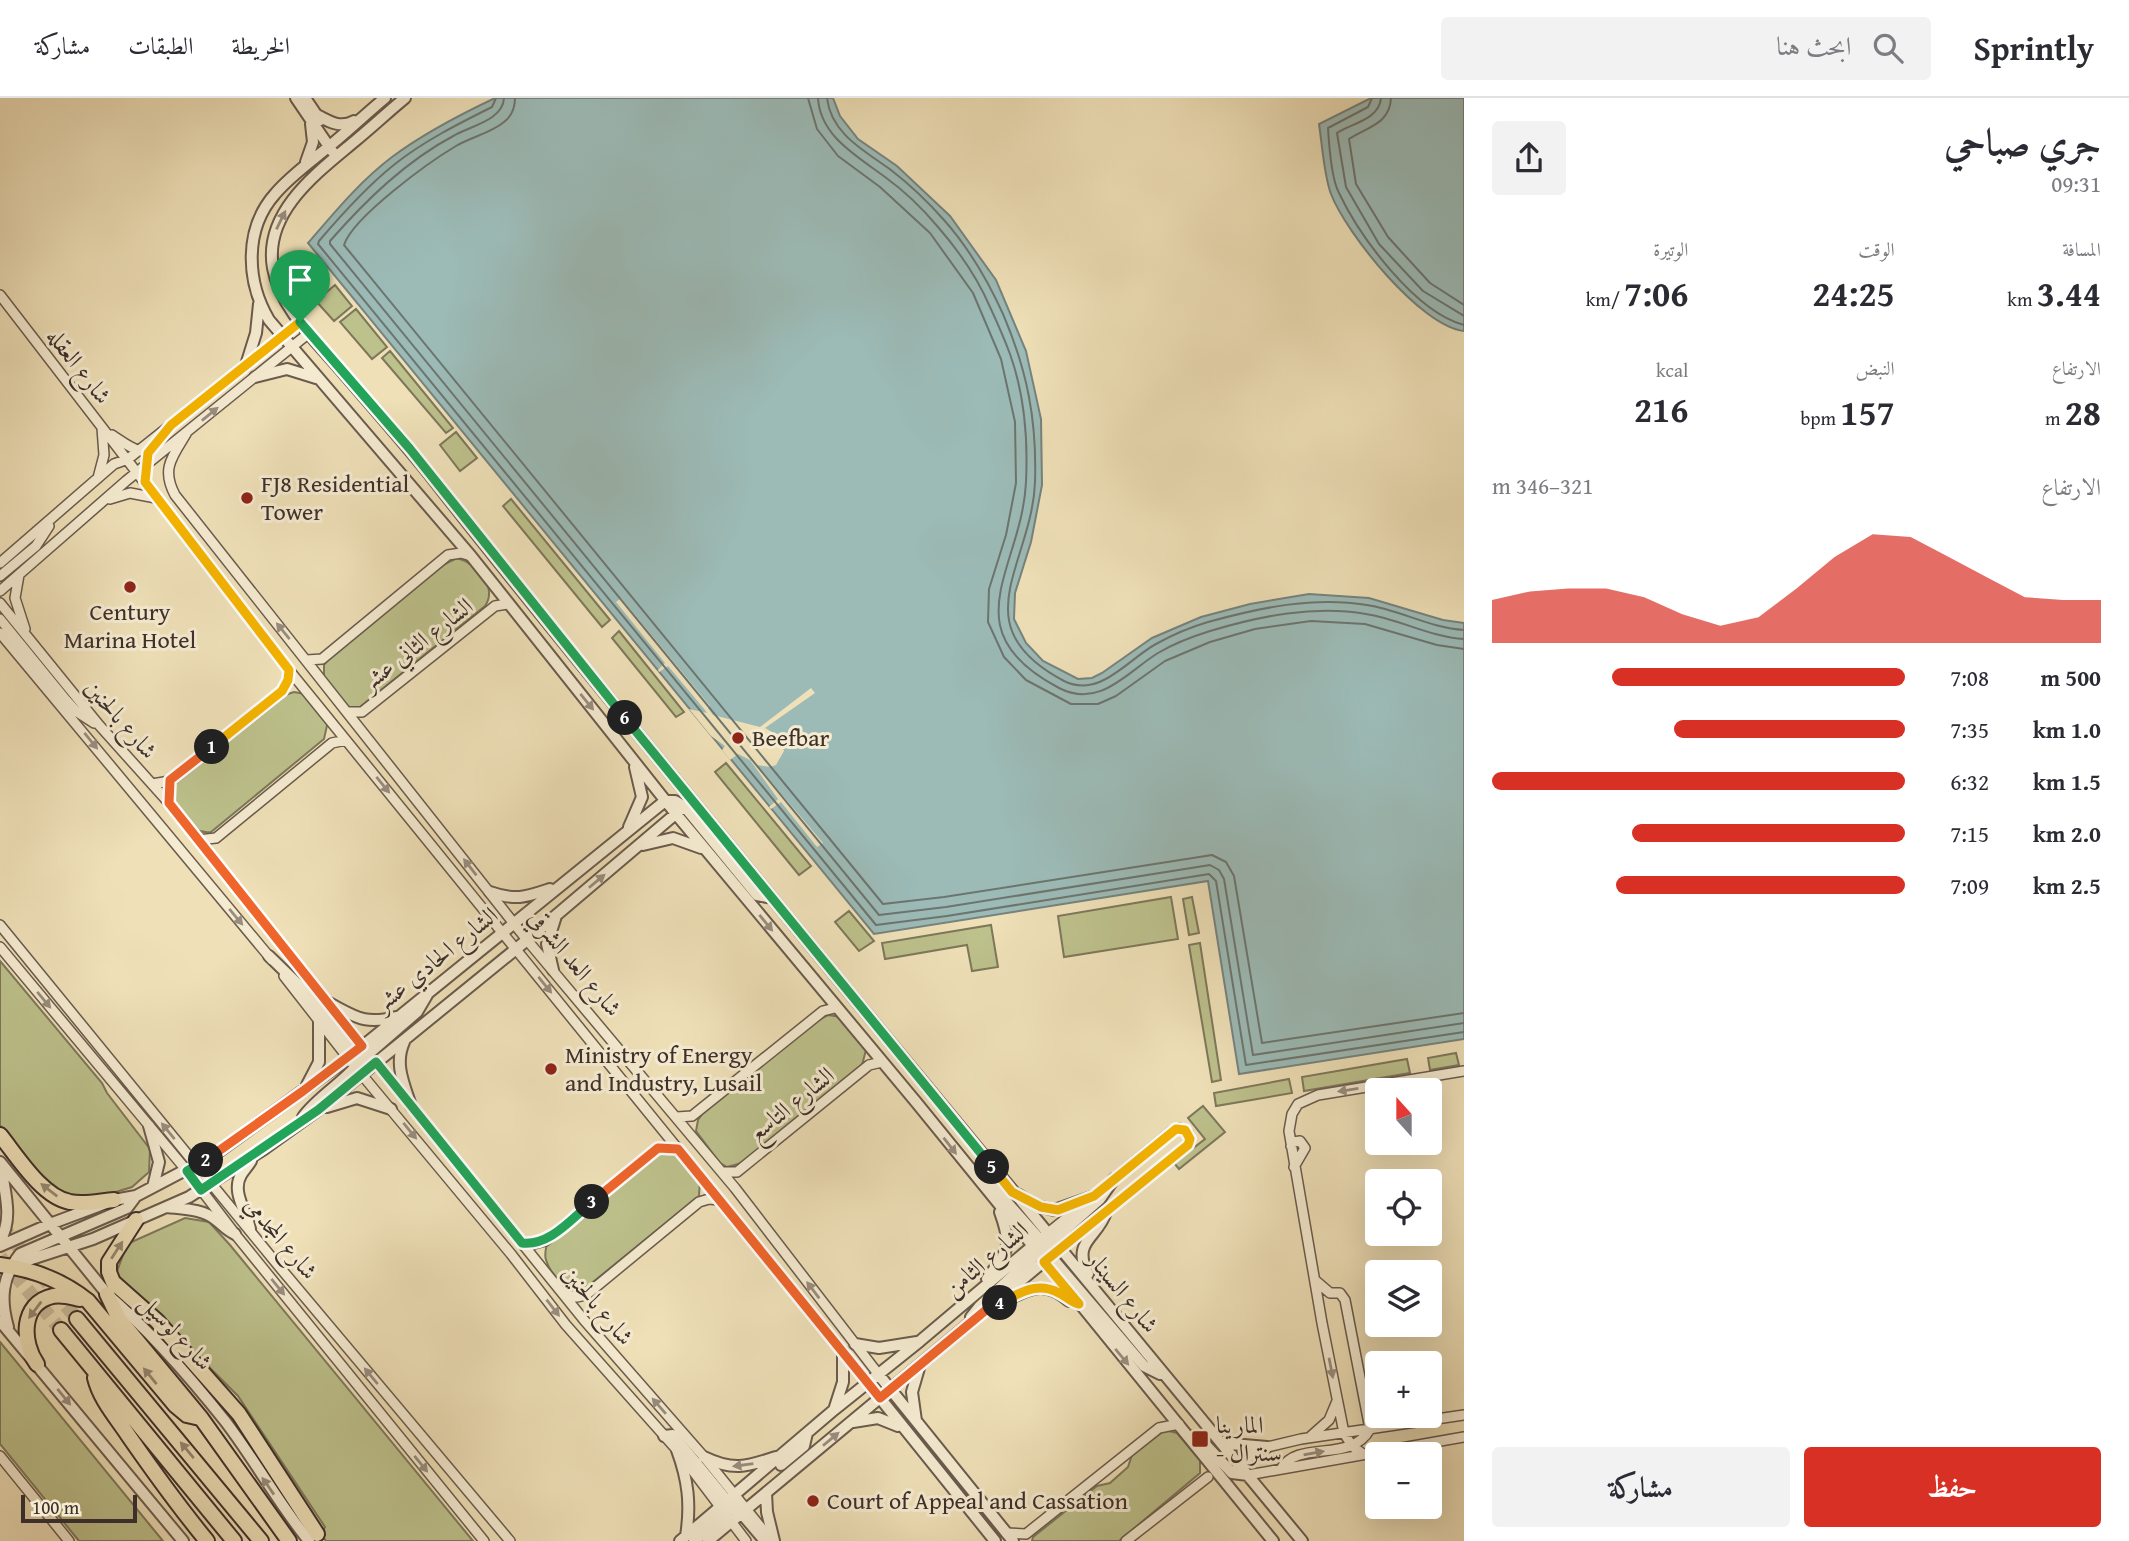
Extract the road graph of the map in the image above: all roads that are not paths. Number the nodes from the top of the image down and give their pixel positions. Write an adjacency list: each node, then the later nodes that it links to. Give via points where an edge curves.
1 (296, 98): 6 (street)
2 (305, 98): 6 (street)
3 (385, 98): 5 (street)
4 (401, 99): 7 (street)
5 (366, 114): 6 (street, via 348,125); 7 (street)
6 (312, 116): 7 (street); 8 (street, via 313,142)
7 (335, 149): 8 (street); 11 (street, شارع السينار, one-way to 7, via 276,278 273,242 289,205)
8 (303, 167): 10 (street, via 274,195 256,227 251,258)
9 (0, 295): 18 (street, شارع العقله)
10 (259, 302): 13 (street); 15 (street, via 257,333)
11 (300, 322): 12 (street, شارع السينار); 13 (street)
12 (309, 333): 14 (street); 62 (street, شارع السينار, via 410,449)
13 (282, 337): 14 (street); 15 (street)
14 (292, 347): 16 (street); 17 (street)
15 (246, 365): 21 (street)
16 (255, 377): 17 (street, via 287,369); 19 (street, one-way to 16)
17 (319, 379): 28 (street)
18 (102, 428): 21 (street); 22 (street, شارع العقله); 24 (street, via 104,455)
19 (186, 434): 20 (street); 45 (street, شارع العد الشرقي, one-way to 19, via 175,495 168,477 169,463)
20 (166, 449): 21 (street); 23 (street)
21 (143, 452): 22 (street); 23 (street)
22 (128, 459): 23 (street); 24 (street)
23 (142, 470): 25 (street, شارع العد الشرقي); 26 (street)
24 (97, 478): 27 (street)
25 (156, 498): 26 (street, via 130,493); 46 (street, شارع العد الشرقي)
26 (96, 506): 32 (street)
27 (50, 522): 31 (street); 33 (street, via 36,546)
28 (451, 532): 29 (street); 30 (street)
29 (448, 555): 30 (street); 44 (street)
30 (471, 556): 35 (street)
31 (0, 563)
32 (20, 574): 34 (street); 41 (street, via 16,605)
33 (0, 576)
34 (0, 591)
35 (498, 592): 37 (street); 38 (street, الشارع الثاني عشر)
36 (0, 603): 41 (street, شارع بالحنين)
37 (507, 604): 38 (street, الشارع الثاني عشر); 57 (street, one-way to 57)
38 (495, 606): 51 (street, الشارع الثاني عشر)
39 (0, 619): 52 (street, via 78,712)
40 (0, 633): 43 (street, شارع بالحنين)
41 (30, 640): 52 (street, شارع بالحنين)
42 (0, 641): 43 (street)
43 (16, 650): 78 (street, شارع بالحنين, one-way to 78)
44 (322, 659): 45 (street); 47 (street)
45 (307, 660): 47 (street, شارع العد الشرقي)
46 (289, 670): 48 (street, شارع العد الشرقي); 49 (street)
47 (320, 676): 50 (street, شارع العد الشرقي)
48 (305, 689): 49 (street); 53 (street, شارع العد الشرقي)
49 (282, 691): 58 (street)
50 (348, 712): 51 (street, الشارع الثاني عشر); 54 (street, شارع العد الشرقي)
51 (362, 712): 54 (street, الشارع الثاني عشر)
52 (99, 725): 59 (street, شارع بالحنين)
53 (335, 727): 55 (street, شارع العد الشرقي); 56 (street)
54 (360, 727): 70 (street, شارع العد الشرقي, one-way to 54)
55 (346, 740): 56 (street); 74 (street, شارع العد الشرقي, one-way to 74)
56 (332, 743): 64 (street)
57 (633, 761): 60 (street); 63 (street, via 642,797)
58 (170, 780): 59 (street); 61 (street)
59 (152, 784): 61 (street, شارع بالحنين)
60 (665, 801): 62 (street); 63 (street, الشارع الحادي عشر)
61 (169, 803): 65 (street, شارع بالحنين)
62 (684, 807): 66 (street, الشارع الحادي عشر); 67 (street, شارع السينار); 118 (street, شارع السينار, via 757,895 772,898)
63 (627, 831): 69 (street, الشارع الحادي عشر)
64 (216, 838): 65 (street); 68 (street)
65 (198, 840): 68 (street, شارع بالحنين)
66 (638, 846): 67 (street, via 673,838); 71 (street, الشارع الحادي عشر, one-way to 66)
67 (706, 850): 81 (street, شارع السينار, one-way to 81)
68 (215, 860): 82 (street, شارع بالحنين)
69 (559, 886): 70 (street, via 518,898); 72 (street, الشارع الحادي عشر)
70 (490, 892): 72 (street, شارع العد الشرقي)
71 (556, 916): 75 (street, الشارع الحادي عشر); 79 (street, via 547,944)
72 (514, 923): 74 (street, الشارع الحادي عشر); 75 (street, شارع العد الشرقي)
73 (0, 925): 108 (street, شارع المجدمي, one-way to 73)
74 (502, 932): 77 (street, شارع العد الشرقي); 80 (street, الشارع الحادي عشر)
75 (527, 940): 77 (street, الشارع الحادي عشر); 79 (street, شارع العد الشرقي)
76 (0, 947): 100 (street, شارع المجدمي, one-way to 100)
77 (516, 949): 87 (street, الشارع الحادي عشر); 101 (street, شارع العد الشرقي, one-way to 101)
78 (269, 956): 86 (street, شارع بالحنين); 89 (street, via 305,991)
79 (553, 970): 98 (street, شارع العد الشرقي)
80 (428, 993): 85 (street, الشارع الحادي عشر); 89 (street, via 417,1012)
81 (826, 996): 83 (street, شارع السينار); 84 (street)
82 (329, 1003): 85 (street, via 373,1022); 89 (street, شارع بالحنين)
83 (835, 1008): 84 (street); 88 (street, شارع السينار)
84 (823, 1011): 97 (street)
85 (398, 1017): 89 (street, الشارع الحادي عشر)
86 (319, 1021): 89 (street, شارع بالحنين); 93 (street, via 319,1062)
87 (405, 1039): 89 (street, الشارع الحادي عشر); 94 (street, via 399,1064)
88 (872, 1049): 90 (street, شارع السينار); 91 (street, الشارع التاسع)
89 (361, 1059): 93 (street, الشارع الحادي عشر); 94 (street, شارع بالحنين); 95 (street, شارع بالحنين); 96 (street, الشارع الحادي عشر); 99 (street)
90 (882, 1062): 91 (street, الشارع التاسع); 111 (street, شارع السينار, one-way to 111)
91 (869, 1065): 110 (street, الشارع التاسع)
92 (1464, 1071): 140 (street, one-way to 140, via 1318,1095 1298,1104 1290,1122 1291,1146 1296,1141 1304,1144 1294,1168)
93 (303, 1091): 108 (street, الشارع الحادي عشر)
94 (411, 1106): 133 (street, شارع بالحنين)
95 (391, 1109): 96 (street, via 357,1098); 184 (street, شارع بالحنين, one-way to 184, via 566,1325)
96 (318, 1110): 99 (street, الشارع الحادي عشر)
97 (692, 1116): 98 (street); 102 (street)
98 (677, 1117): 102 (street, شارع العد الشرقي)
99 (298, 1125): 106 (street, الشارع الحادي عشر)
100 (149, 1126): 108 (street, شارع المجدمي); 115 (street, via 159,1162)
101 (661, 1128): 104 (street); 105 (street, شارع العد الشرقي)
102 (690, 1132): 109 (street, شارع العد الشرقي)
103 (0, 1135): 121 (highway, one-way to 103, via 77,1203 57,1197 35,1179)
104 (658, 1148): 105 (street); 132 (street)
105 (678, 1149): 113 (street, شارع العد الشرقي)
106 (254, 1156): 114 (street, الشارع الحادي عشر); 129 (street, via 238,1183)
107 (1, 1163): 128 (street, شارع لوسيل); 134 (street, via 8,1210)
108 (192, 1168): 114 (street, شارع المجدمي); 115 (street, الشارع الحادي عشر); 117 (street, شارع المجدمي)
109 (723, 1172): 110 (street, الشارع التاسع); 116 (street, شارع العد الشرقي)
110 (737, 1172): 116 (street, الشارع التاسع)
111 (971, 1173): 124 (street, شارع السينار); 136 (street, via 988,1181)
112 (1114, 1179): 120 (street, الشارع الثامن); 126 (street, الشارع الثامن, via 1172,1131 1179,1128 1188,1133 1188,1145); 136 (street, via 1100,1199)
113 (704, 1180): 122 (street, شارع العد الشرقي); 123 (street)
114 (212, 1184): 117 (street, الشارع الحادي عشر); 129 (street, شارع المجدمي)
115 (153, 1187): 119 (street, الشارع الحادي عشر)
116 (735, 1188): 158 (street, شارع العد الشرقي, one-way to 116)
117 (201, 1190): 125 (street, الشارع الحادي عشر); 130 (street, شارع المجدمي)
118 (1012, 1192): 120 (street, via 1054,1210); 136 (street, شارع السينار)
119 (136, 1196): 121 (street, الشارع الحادي عشر); 131 (street, via 127,1208)
120 (1094, 1196): 136 (street, الشارع الثامن)
121 (114, 1200): 128 (street, الشارع الحادي عشر)
122 (719, 1200): 123 (street); 159 (street, شارع العد الشرقي)
123 (699, 1202): 146 (street)
124 (996, 1203): 136 (street, شارع السينار); 141 (street, via 1007,1248)
125 (164, 1207): 127 (street, الشارع الحادي عشر); 130 (street, via 198,1211)
126 (1106, 1212): 136 (street, الشارع الثامن); 142 (street, via 1082,1252)
127 (136, 1220): 135 (street, الشارع الحادي عشر); 201 (highway, one-way to 127, via 239,1414 157,1321 113,1282 109,1262)
128 (50, 1224): 131 (street, شارع لوسيل); 134 (street, الشارع الحادي عشر)
129 (250, 1229): 212 (street, شارع المجدمي, one-way to 129)
130 (234, 1234): 211 (street, شارع المجدمي, one-way to 211)
131 (59, 1236): 135 (street, شارع لوسيل); 137 (street)
132 (545, 1241): 133 (street); 138 (street)
133 (522, 1243): 138 (street, شارع بالحنين)
134 (0, 1246): 137 (street)
135 (68, 1246): 137 (street); 139 (street, الشارع الحادي عشر); 144 (street, شارع لوسيل)
136 (1046, 1247): 141 (street, الشارع الثامن); 142 (street, شارع السينار); 149 (street, شارع السينار); 150 (street, الشارع الثامن); 155 (street, via 979,1307); 164 (street, via 1144,1366)
137 (20, 1254): 139 (street)
138 (540, 1265): 145 (street, شارع بالحنين)
139 (3, 1268): 147 (highway, via 56,1280); 156 (street, via 0,1302)
140 (1315, 1279): 143 (street); 148 (street)
141 (983, 1289): 157 (street, الشارع الثامن)
142 (1095, 1289): 164 (street, شارع السينار)
143 (1330, 1293): 148 (street); 169 (street, via 1340,1293 1345,1300)
144 (107, 1294): 173 (highway, via 119,1318); 201 (street, شارع لوسيل, one-way to 144, via 289,1517 226,1423)
145 (563, 1294): 146 (street); 152 (street, شارع بالحنين)
146 (586, 1295): 152 (street)
147 (88, 1301): 160 (highway, one-way to 160, via 51,1296 34,1308 26,1338); 173 (highway, one-way to 147, via 187,1415 176,1405)
148 (1319, 1302): 168 (street, one-way to 168)
149 (1079, 1304): 150 (street, via 1041,1287); 171 (street, شارع السينار, one-way to 171)
150 (992, 1305): 155 (street, الشارع الثامن)
151 (76, 1319): 209 (highway, one-way to 151)
152 (584, 1320): 194 (street, شارع بالحنين, one-way to 152)
153 (0, 1324): 156 (street)
154 (61, 1330): 162 (highway)
155 (958, 1334): 161 (street, الشارع الثامن)
156 (12, 1335): 160 (street)
157 (920, 1341): 158 (street, via 878,1348); 163 (street, الشارع الثامن)
158 (855, 1344): 163 (street, شارع العد الشرقي)
159 (843, 1352): 165 (street, شارع العد الشرقي); 170 (street, via 843,1382)
160 (37, 1364): 206 (street, one-way to 206)
161 (920, 1366): 166 (street, الشارع الثامن); 175 (street, via 912,1392)
162 (94, 1370): 207 (highway, via 97,1387 114,1415); 208 (highway)
163 (878, 1375): 165 (street, الشارع الثامن); 166 (street, شارع العد الشرقي)
164 (1163, 1376): 187 (street, شارع السينار)
165 (868, 1383): 167 (street, شارع العد الشرقي); 170 (street, الشارع الثامن)
166 (890, 1389): 167 (street, الشارع الثامن); 175 (street, شارع العد الشرقي)
167 (880, 1398): 176 (street, الشارع الثامن); 178 (street, شارع العد الشرقي)
168 (1338, 1399): 183 (street); 185 (street, via 1329,1420)
169 (1365, 1400)
170 (835, 1409): 182 (street, الشارع الثامن)
171 (1167, 1409): 177 (street, شارع السينار); 179 (street)
172 (1464, 1415): 174 (street)
173 (201, 1418): 210 (highway)
174 (1442, 1418)
175 (916, 1421): 202 (street, شارع العد الشرقي)
176 (851, 1423): 178 (street, via 877,1418); 199 (street, الشارع الثامن, one-way to 176)
177 (1179, 1423): 179 (street); 196 (street, شارع السينار)
178 (901, 1427): 217 (street, شارع العد الشرقي)
179 (1159, 1428): 203 (street)
180 (1377, 1428): 181 (street)
181 (1370, 1429): 183 (street); 188 (street)
182 (807, 1433): 192 (street, الشارع الثامن); 200 (street, via 804,1446)
183 (1344, 1433): 185 (street); 188 (street)
184 (664, 1436): 190 (street, شارع بالحنين); 200 (street, via 673,1435)
185 (1308, 1438): 189 (street)
186 (1463, 1438): 191 (street)
187 (1221, 1443): 189 (street); 196 (street, شارع السينار)
188 (1352, 1446): 191 (street); 195 (street, one-way to 188, via 1295,1456)
189 (1267, 1447): 196 (street)
190 (677, 1450): 200 (street, شارع بالحنين); 204 (street, via 689,1490)
191 (1363, 1454): 195 (street)
192 (782, 1455): 194 (street, one-way to 194, via 733,1467); 200 (street, الشارع الثامن)
193 (0, 1456): 205 (street)
194 (704, 1458): 200 (street, شارع بالحنين)
195 (1281, 1469): 197 (street)
196 (1232, 1473): 197 (street); 219 (street, شارع السينار)
197 (1248, 1475): 220 (street)
198 (1208, 1477): 218 (street)
199 (766, 1493): 200 (street, الشارع الثامن); 216 (street)
200 (734, 1508): 204 (street, الشارع الثامن); 213 (street, الشارع الثامن); 214 (street, شارع بالحنين); 215 (street); 216 (street, شارع بالحنين)
201 (313, 1537)
202 (1010, 1537): 203 (street)
203 (1025, 1537)
204 (687, 1539)
205 (69, 1541)
206 (183, 1541)
207 (206, 1541)
208 (234, 1541)
209 (261, 1541)
210 (289, 1541)
211 (484, 1541)
212 (510, 1541)
213 (708, 1541)
214 (746, 1541)
215 (765, 1541)
216 (773, 1541)
217 (995, 1541)
218 (1126, 1541)
219 (1273, 1541)
220 (1302, 1541)

